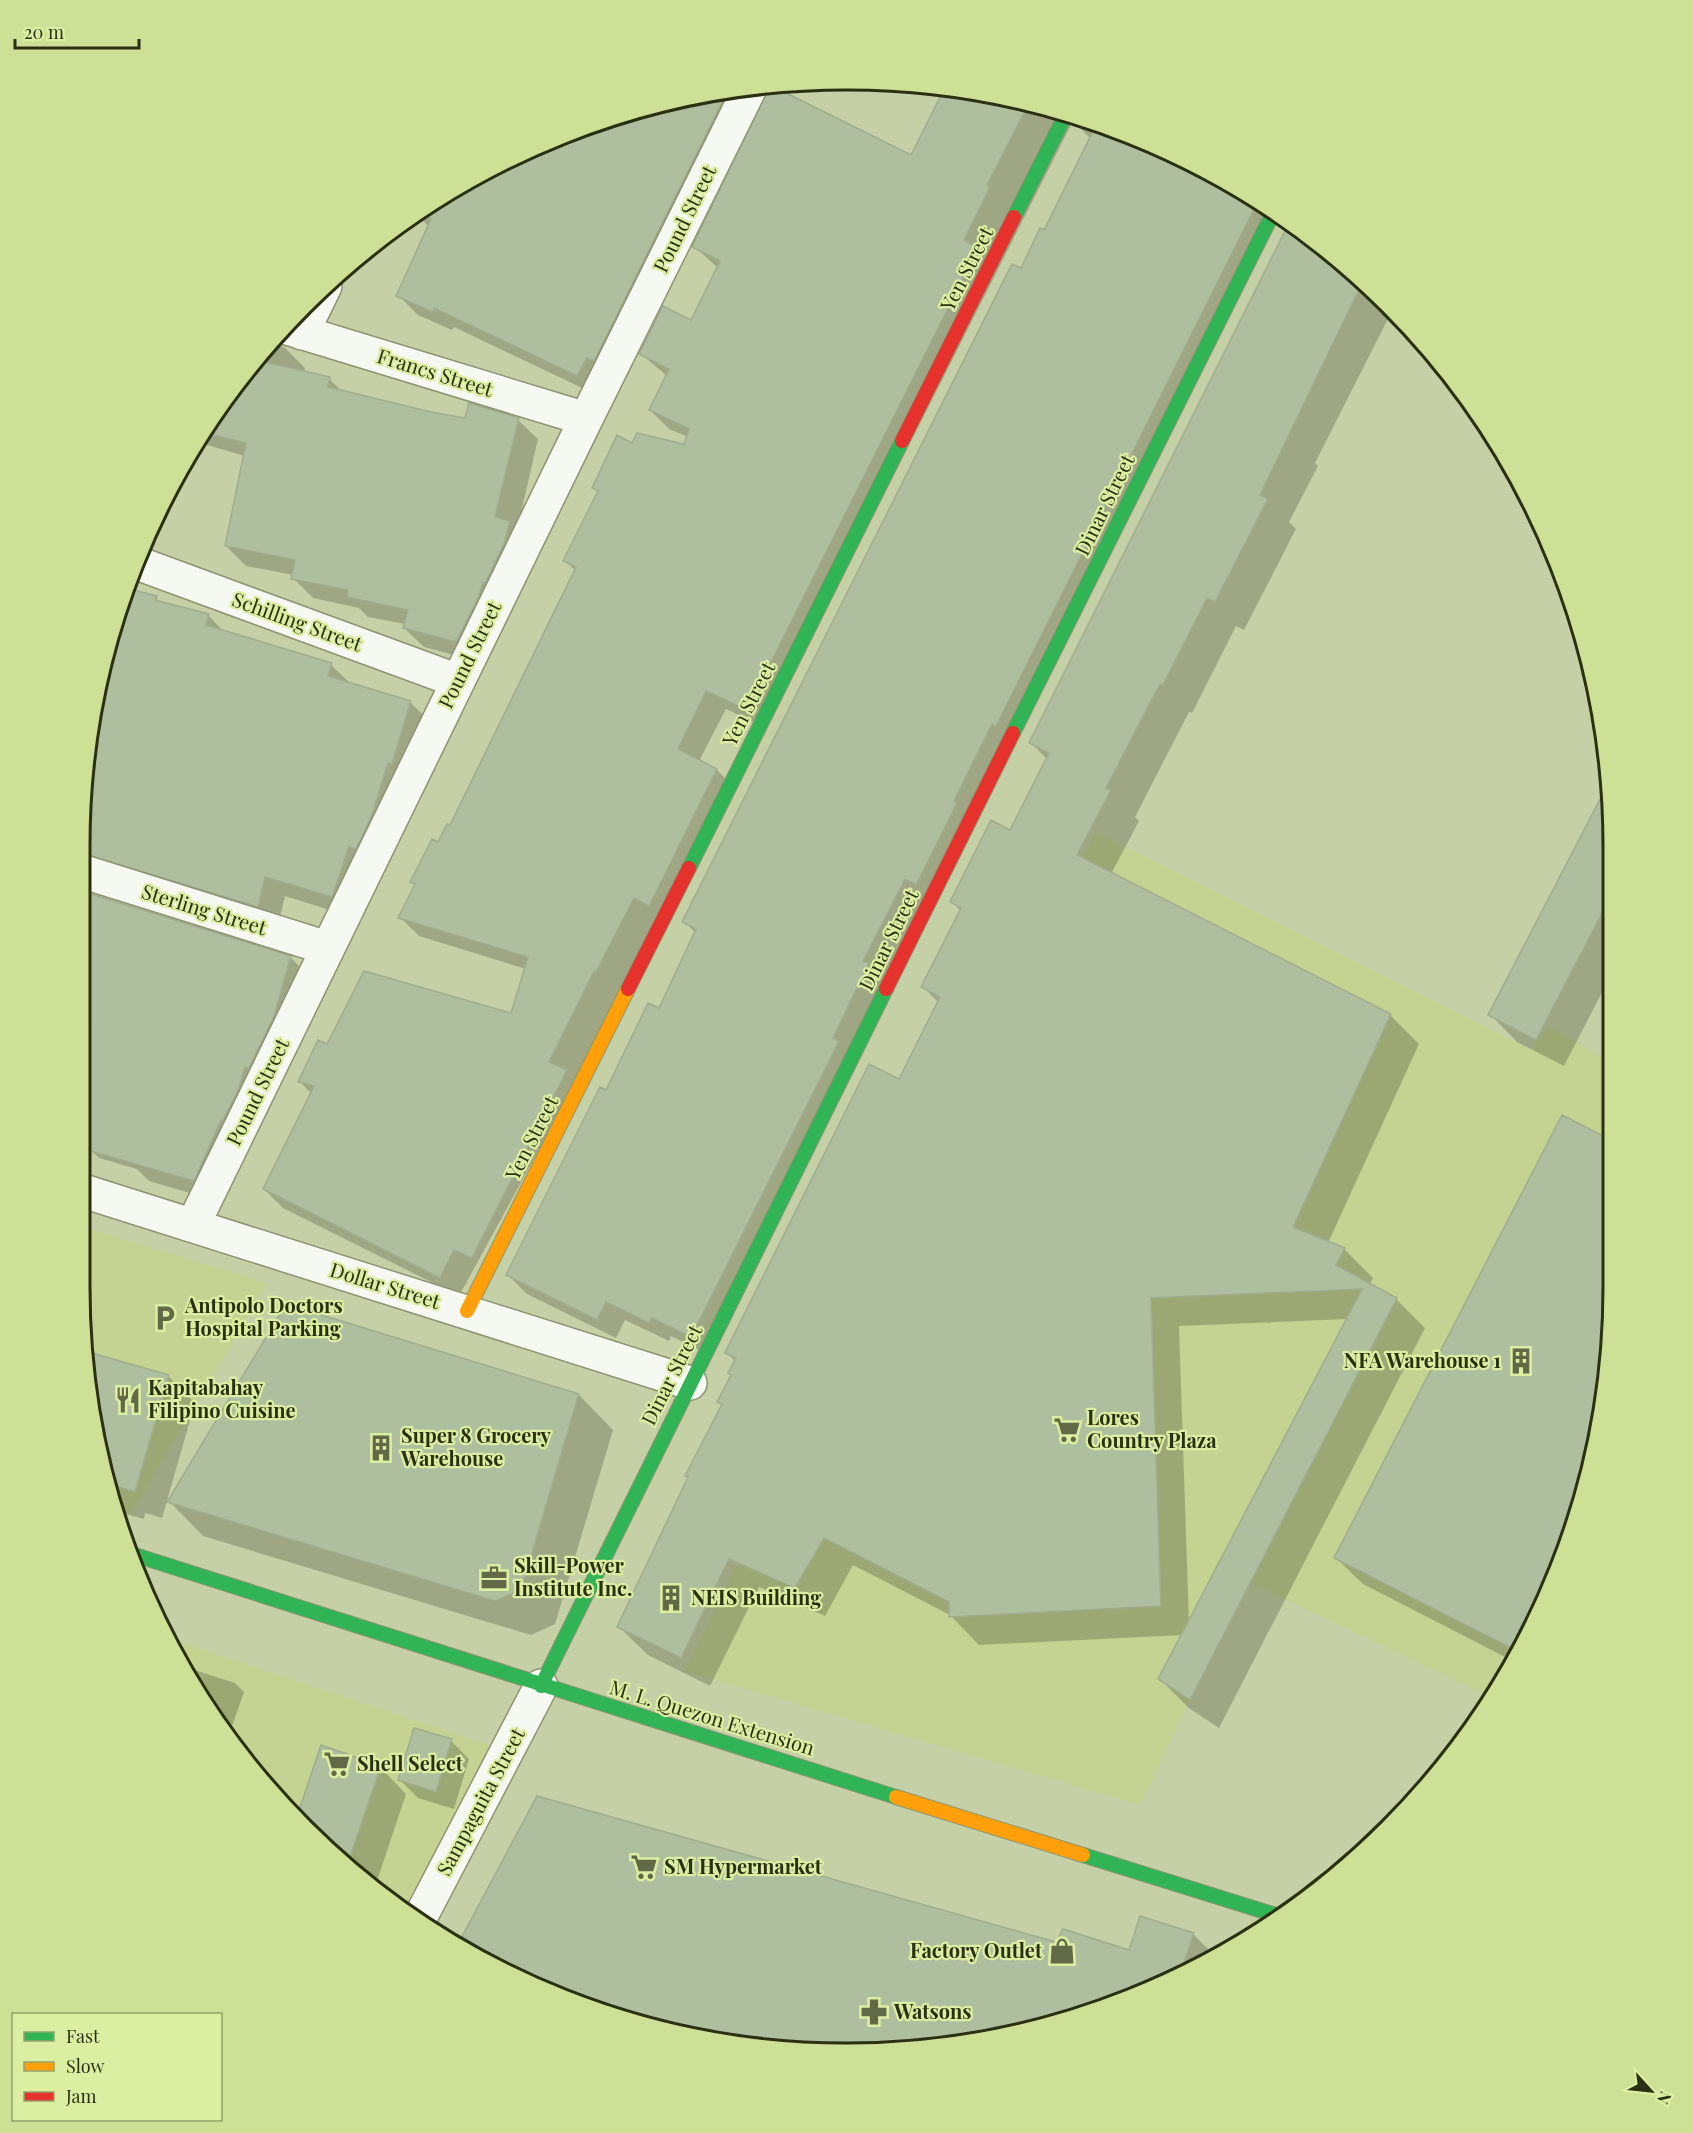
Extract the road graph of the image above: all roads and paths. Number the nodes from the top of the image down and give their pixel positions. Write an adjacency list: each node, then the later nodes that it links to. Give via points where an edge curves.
1 (747, 96): 5 (street, Pound Street)
2 (1062, 122): 12 (street, Yen Street)
3 (1270, 219): 13 (street, Dinar Street)
4 (295, 330): 5 (street, Francs Street)
5 (585, 419): 7 (street, Pound Street)
6 (145, 566): 7 (street, Schilling Street)
7 (458, 681): 9 (street, Pound Street)
8 (90, 874): 9 (street, Sterling Street)
9 (327, 948): 11 (street, Pound Street)
10 (90, 1193): 11 (street, Dollar Street)
11 (193, 1225): 12 (street, Dollar Street)
12 (467, 1311): 13 (street, Dollar Street)
13 (690, 1383): 15 (street, Dinar Street)
14 (140, 1557): 15 (street, M. L. Quezon Extension)
15 (541, 1686): 16 (street, Sampaguita Street); 17 (street, M. L. Quezon Extension)
16 (422, 1913)
17 (1271, 1913)

